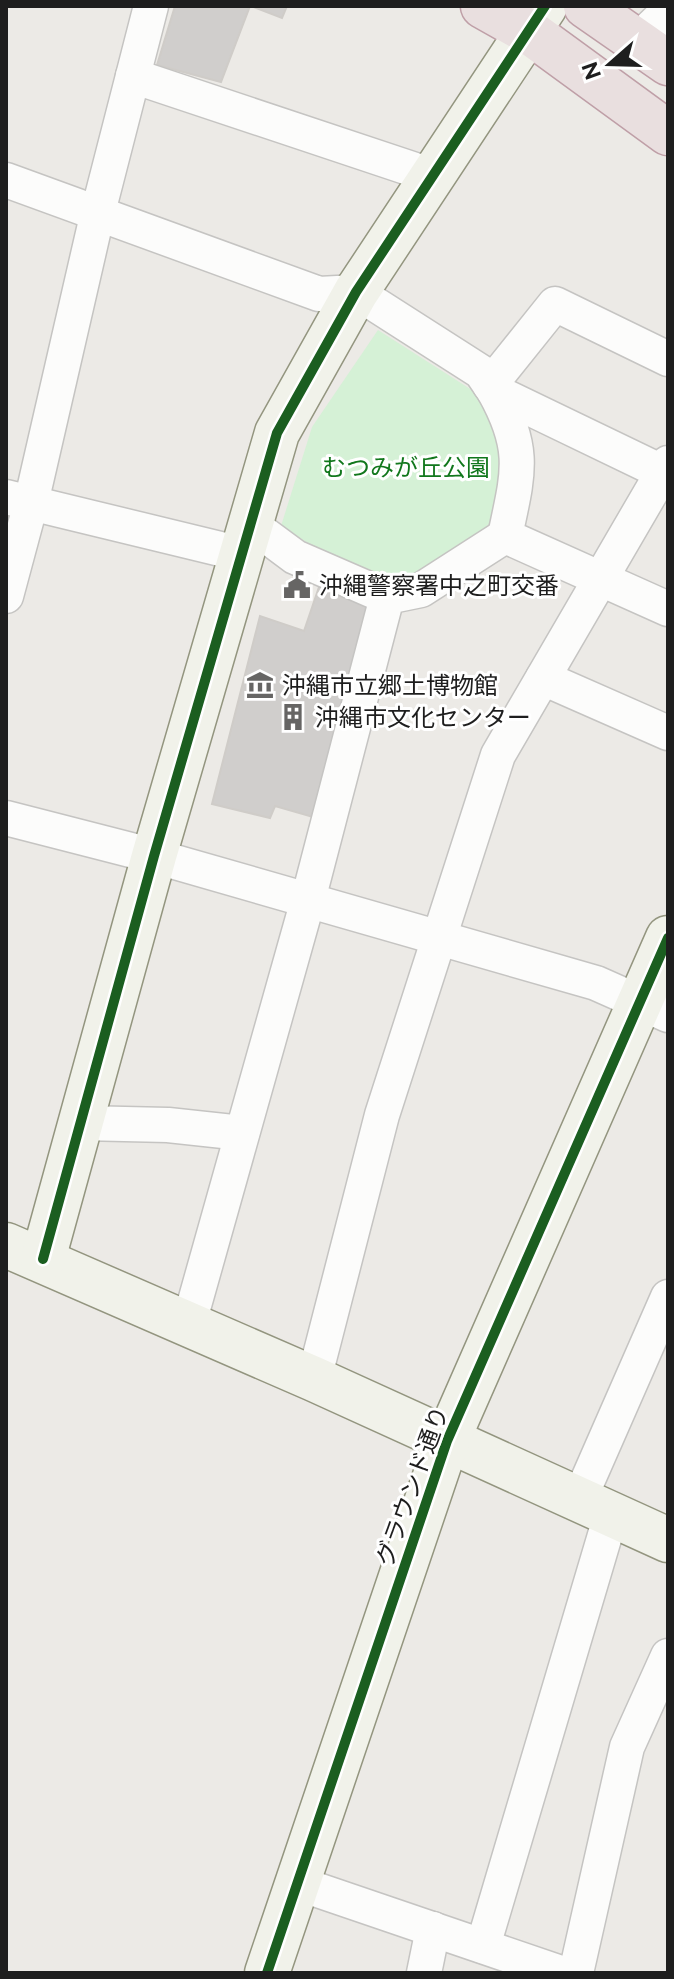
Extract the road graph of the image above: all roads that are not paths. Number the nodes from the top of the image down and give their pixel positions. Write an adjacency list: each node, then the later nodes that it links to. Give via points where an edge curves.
1 (151, 6): 7 (street)
2 (483, 6): 5 (highway)
3 (586, 6): 6 (highway)
4 (668, 11): 6 (street)
5 (538, 20): 8 (highway); 9 (street)
6 (652, 52)
7 (133, 76): 9 (street); 11 (street)
8 (668, 133)
9 (433, 176): 12 (street)
10 (6, 180): 11 (street)
11 (97, 216): 12 (street, via 319,294); 16 (street)
12 (356, 292): 14 (street, via 481,372); 18 (street, via 277,433)
13 (668, 359): 14 (street, via 555,304)
14 (492, 388): 15 (street); 17 (street, via 510,420 519,456)
15 (666, 470): 19 (street)
16 (19, 500): 18 (street); 20 (street)
17 (505, 536): 19 (street); 21 (street, via 421,590)
18 (245, 538): 21 (street); 26 (street)
19 (600, 580): 22 (street); 23 (street)
20 (6, 596)
21 (387, 597): 27 (street)
22 (668, 609)
23 (543, 678): 24 (street); 29 (street, via 498,755)
24 (668, 733)
25 (6, 818): 26 (street)
26 (154, 856): 27 (street); 31 (street)
27 (308, 900): 29 (street); 32 (street)
28 (668, 938): 30 (street, グラウンド通り)
29 (438, 940): 30 (street, via 596,983); 36 (street, via 382,1115)
30 (654, 1008): 37 (street, グラウンド通り)
31 (81, 1123): 32 (street); 33 (street)
32 (242, 1133): 35 (street)
33 (25, 1252): 35 (street)
34 (668, 1297): 38 (street)
35 (189, 1323): 36 (street)
36 (314, 1379): 37 (street)
37 (447, 1441): 38 (street); 41 (street, グラウンド通り)
38 (595, 1508): 39 (street); 43 (street)
39 (668, 1540)
40 (668, 1656): 47 (street, via 627,1747)
41 (297, 1883): 42 (street); 44 (street, グラウンド通り)
42 (433, 1929): 43 (street); 45 (street)
43 (483, 1946): 46 (street)
44 (267, 1973)
45 (424, 1973)
46 (561, 1973)
47 (576, 1973)

